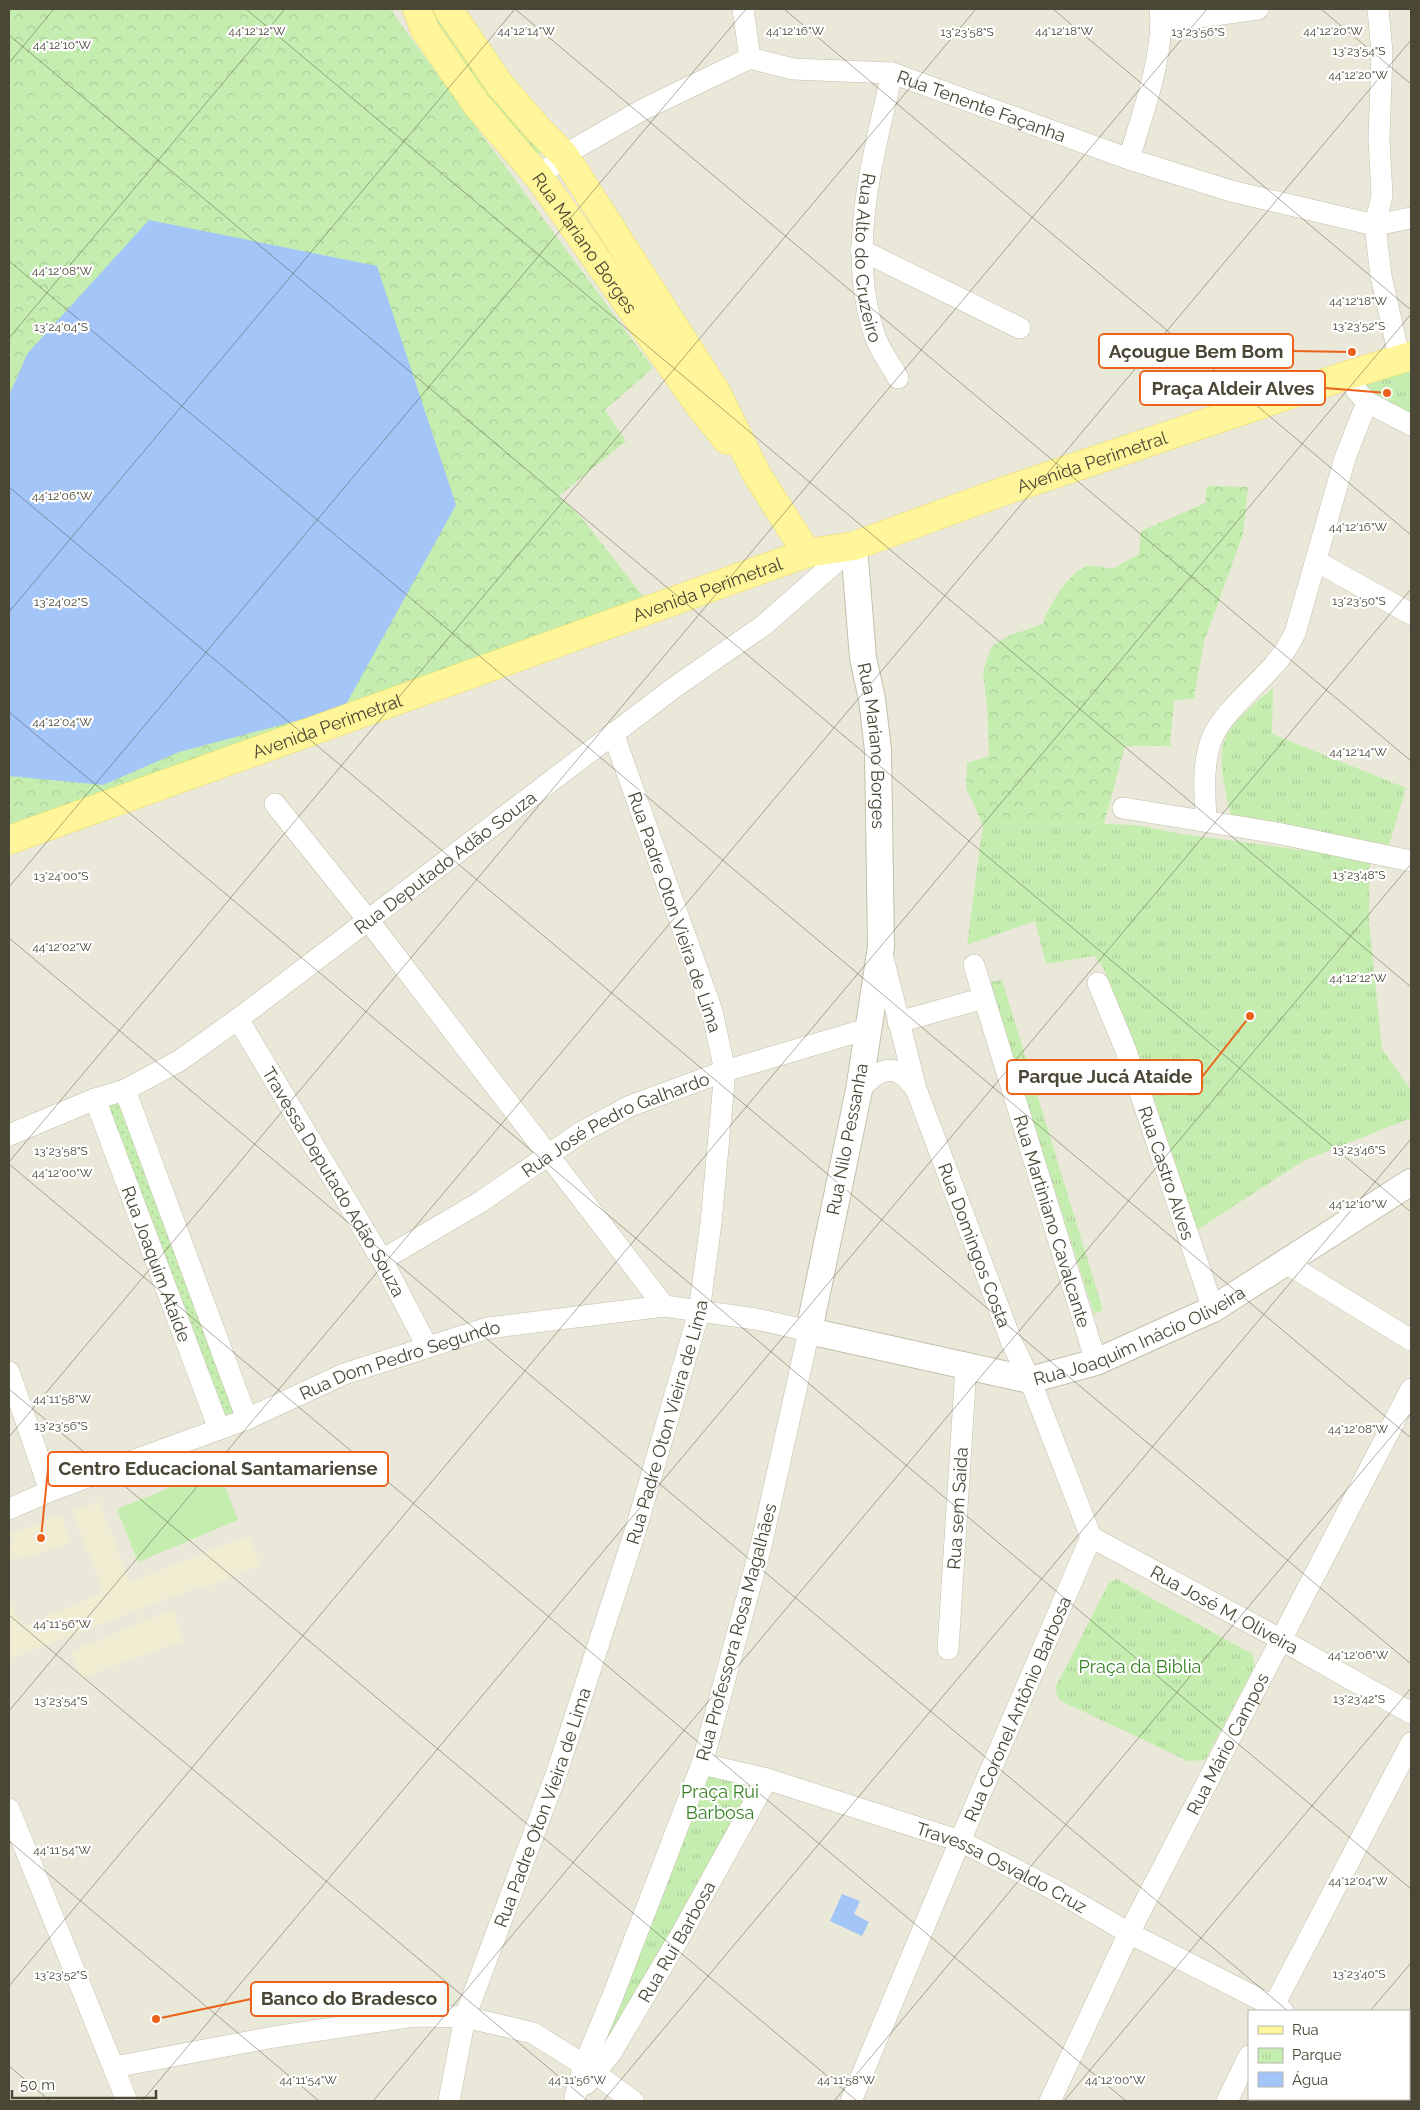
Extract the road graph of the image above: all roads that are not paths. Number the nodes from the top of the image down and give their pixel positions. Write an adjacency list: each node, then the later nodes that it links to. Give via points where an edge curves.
1 (417, 9): 11 (main road, Rua Mariano Borges, via 425,30 477,105)
2 (448, 9): 9 (main road, Rua Mariano Borges, via 500,85)
3 (743, 9): 7 (street)
4 (1258, 9): 6 (street)
5 (1378, 9): 13 (street, via 1382,52 1379,138 1382,196)
6 (1161, 15): 10 (street, via 1152,81)
7 (750, 58): 8 (street, Rua Tenente Façanha, via 793,69); 9 (street, via 642,110)
8 (892, 73): 10 (street, Rua Tenente Façanha); 14 (street, Rua Alto do Cruzeiro, via 869,175)
9 (564, 155): 11 (street); 21 (main road, Rua Mariano Borges, via 716,392)
10 (1129, 159): 13 (street, Rua Tenente Façanha, via 1231,192)
11 (539, 177): 21 (main road, Rua Mariano Borges, via 699,405)
12 (1411, 218): 13 (street, Rua Tenente Façanha)
13 (1375, 224): 16 (street, via 1381,276)
14 (861, 250): 15 (street); 18 (street, Rua Alto do Cruzeiro, via 866,304 877,341)
15 (1020, 328)
16 (1406, 358): 17 (main road, Avenida Perimetral)
17 (1348, 375): 19 (street); 22 (main road, Avenida Perimetral, via 1004,491)
18 (898, 378)
19 (1367, 402): 20 (street); 24 (street, via 1345,458)
20 (1411, 425)
21 (757, 475): 23 (main road, Rua Mariano Borges)
22 (854, 546): 23 (main road, Avenida Perimetral); 26 (street, Rua Deputado Adão Souza, via 764,625); 33 (street, Rua Mariano Borges, via 863,658 878,750)
23 (807, 553): 30 (main road, Avenida Perimetral)
24 (1316, 561): 25 (street); 29 (street, via 1295,633 1286,650 1232,709 1212,738 1205,775)
25 (1411, 614)
26 (613, 734): 32 (street, Rua Deputado Adão Souza); 40 (street, Rua Padre Oton Vieira de Lima, via 712,1012)
27 (275, 804): 32 (street)
28 (1123, 808): 29 (street)
29 (1206, 821): 31 (street)
30 (9, 840)
31 (1411, 861)
32 (368, 920): 37 (street, Rua Deputado Adão Souza); 46 (street)
33 (881, 947): 38 (street, Rua Domingos Costa); 39 (street, Rua Nilo Pessanha)
34 (974, 965): 36 (street, Rua Martiniano Cavalcante)
35 (1098, 982): 51 (street, Rua Castro Alves, via 1125,1048)
36 (984, 998): 38 (street); 56 (street, Rua Martiniano Cavalcante)
37 (238, 1019): 41 (street, Rua Deputado Adão Souza, via 179,1061); 48 (street, Travessa Deputado Adão Souza)
38 (898, 1022): 43 (street, Rua Domingos Costa)
39 (867, 1029): 40 (street, Rua José Pedro Galhardo); 42 (street, Rua Nilo Pessanha)
40 (725, 1071): 46 (street, Rua José Pedro Galhardo, via 630,1106); 52 (street, Rua Padre Oton Vieira de Lima)
41 (125, 1090): 44 (street, Rua Deputado Adão Souza); 61 (street, Rua Joaquim Ataíde)
42 (859, 1090): 43 (street, via 874,1075 889,1070 900,1073); 53 (street, Rua Nilo Pessanha)
43 (916, 1090): 59 (street, Rua Domingos Costa, via 1012,1343)
44 (95, 1100): 45 (street, Rua Deputado Adão Souza); 62 (street, Rua Joaquim Ataíde)
45 (9, 1135)
46 (549, 1154): 48 (street, Rua José Pedro Galhardo, via 482,1201); 50 (street)
47 (1411, 1182): 49 (street, Rua Joaquim Inácio Oliveira)
48 (382, 1260): 55 (street, Travessa Deputado Adão Souza)
49 (1286, 1263): 51 (street, Rua Joaquim Inácio Oliveira); 54 (street)
50 (664, 1306): 52 (street, Rua Dom Pedro Segundo); 55 (street, Rua Dom Pedro Segundo, via 488,1328)
51 (1213, 1309): 56 (street, Rua Joaquim Inácio Oliveira)
52 (699, 1312): 53 (street, Rua Dom Pedro Segundo, via 756,1319); 76 (street, Rua Padre Oton Vieira de Lima, via 635,1532 557,1772)
53 (809, 1331): 57 (street, Rua Joaquim Inácio Oliveira); 70 (street, Rua Professora Rosa Magalhães, via 761,1546)
54 (1411, 1340)
55 (427, 1346): 61 (street, Rua Dom Pedro Segundo, via 344,1374)
56 (1096, 1362): 59 (street, Rua Joaquim Inácio Oliveira)
57 (966, 1367): 59 (street, Rua Joaquim Inácio Oliveira); 67 (street, Rua sem Saida)
58 (9, 1372): 63 (street)
59 (1030, 1380): 65 (street, Rua Domingos Costa)
60 (1411, 1389): 66 (street, Rua Mário Campos)
61 (247, 1419): 62 (street, Rua Dom Pedro Segundo)
62 (219, 1429): 63 (street, Rua Dom Pedro Segundo)
63 (50, 1491): 64 (street, Rua Dom Pedro Segundo)
64 (9, 1509)
65 (1091, 1537): 66 (street, Rua José M. Oliveira); 73 (street, Rua Coronel Antônio Barbosa)
66 (1280, 1639): 68 (street, Rua José M. Oliveira); 74 (street, Rua Mário Campos)
67 (948, 1649)
68 (1411, 1713)
69 (1411, 1743): 75 (street)
70 (702, 1764): 71 (street, Travessa Osvaldo Cruz); 79 (street, Rua Professora Rosa Magalhães, via 612,1998)
71 (768, 1779): 73 (street, Travessa Osvaldo Cruz); 79 (street, Rua Rui Barbosa, via 684,1931 611,2053)
72 (9, 1809): 78 (street)
73 (960, 1840): 74 (street, Travessa Osvaldo Cruz); 84 (street, Rua Coronel Antônio Barbosa)
74 (1129, 1932): 75 (street, Travessa Osvaldo Cruz); 85 (street, Rua Mário Campos)
75 (1276, 2010)
76 (465, 2017): 78 (street, via 414,2016 274,2037); 79 (street, via 533,2033); 82 (street, Rua Padre Oton Vieira de Lima)
77 (1248, 2058): 86 (street)
78 (114, 2067): 81 (street)
79 (589, 2069): 80 (street, Rua Professora Rosa Magalhães); 83 (street)
80 (574, 2099)
81 (127, 2101)
82 (448, 2101)
83 (633, 2101)
84 (851, 2101)
85 (1050, 2101)
86 (1226, 2101)

